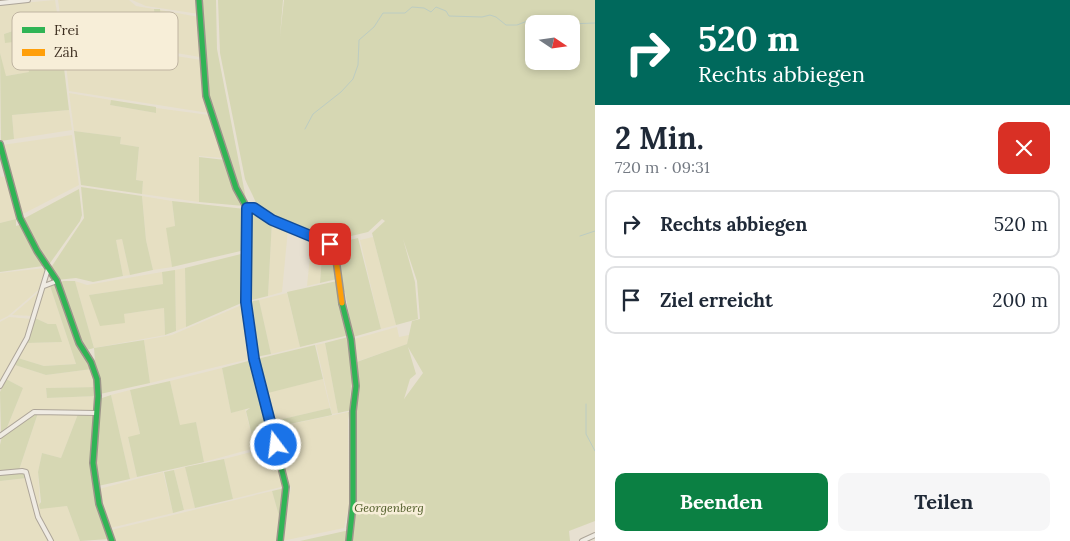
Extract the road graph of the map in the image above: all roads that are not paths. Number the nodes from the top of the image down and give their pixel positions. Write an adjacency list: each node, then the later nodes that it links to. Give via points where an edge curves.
1 (28, 0): 3 (street)
2 (199, 0): 5 (street, via 206,96 233,181)
3 (0, 4)
4 (0, 144): 6 (street, via 20,218)
5 (247, 208): 16 (street, via 246,302 253,350 286,487); 17 (street, via 254,208 272,220 330,244 335,252 356,386 353,411 354,504)
6 (48, 269): 7 (street); 8 (street)
7 (57, 281): 8 (street); 10 (street, via 79,343 97,378)
8 (44, 286): 9 (street, via 28,338)
9 (0, 386)
10 (96, 413): 11 (street, via 34,412); 15 (street, via 93,463 96,488)
11 (0, 436)
12 (0, 473): 14 (street, via 26,472 38,517)
13 (595, 535): 18 (street)
14 (51, 541)
15 (111, 541)
16 (280, 541)
17 (349, 541)
18 (582, 541)

